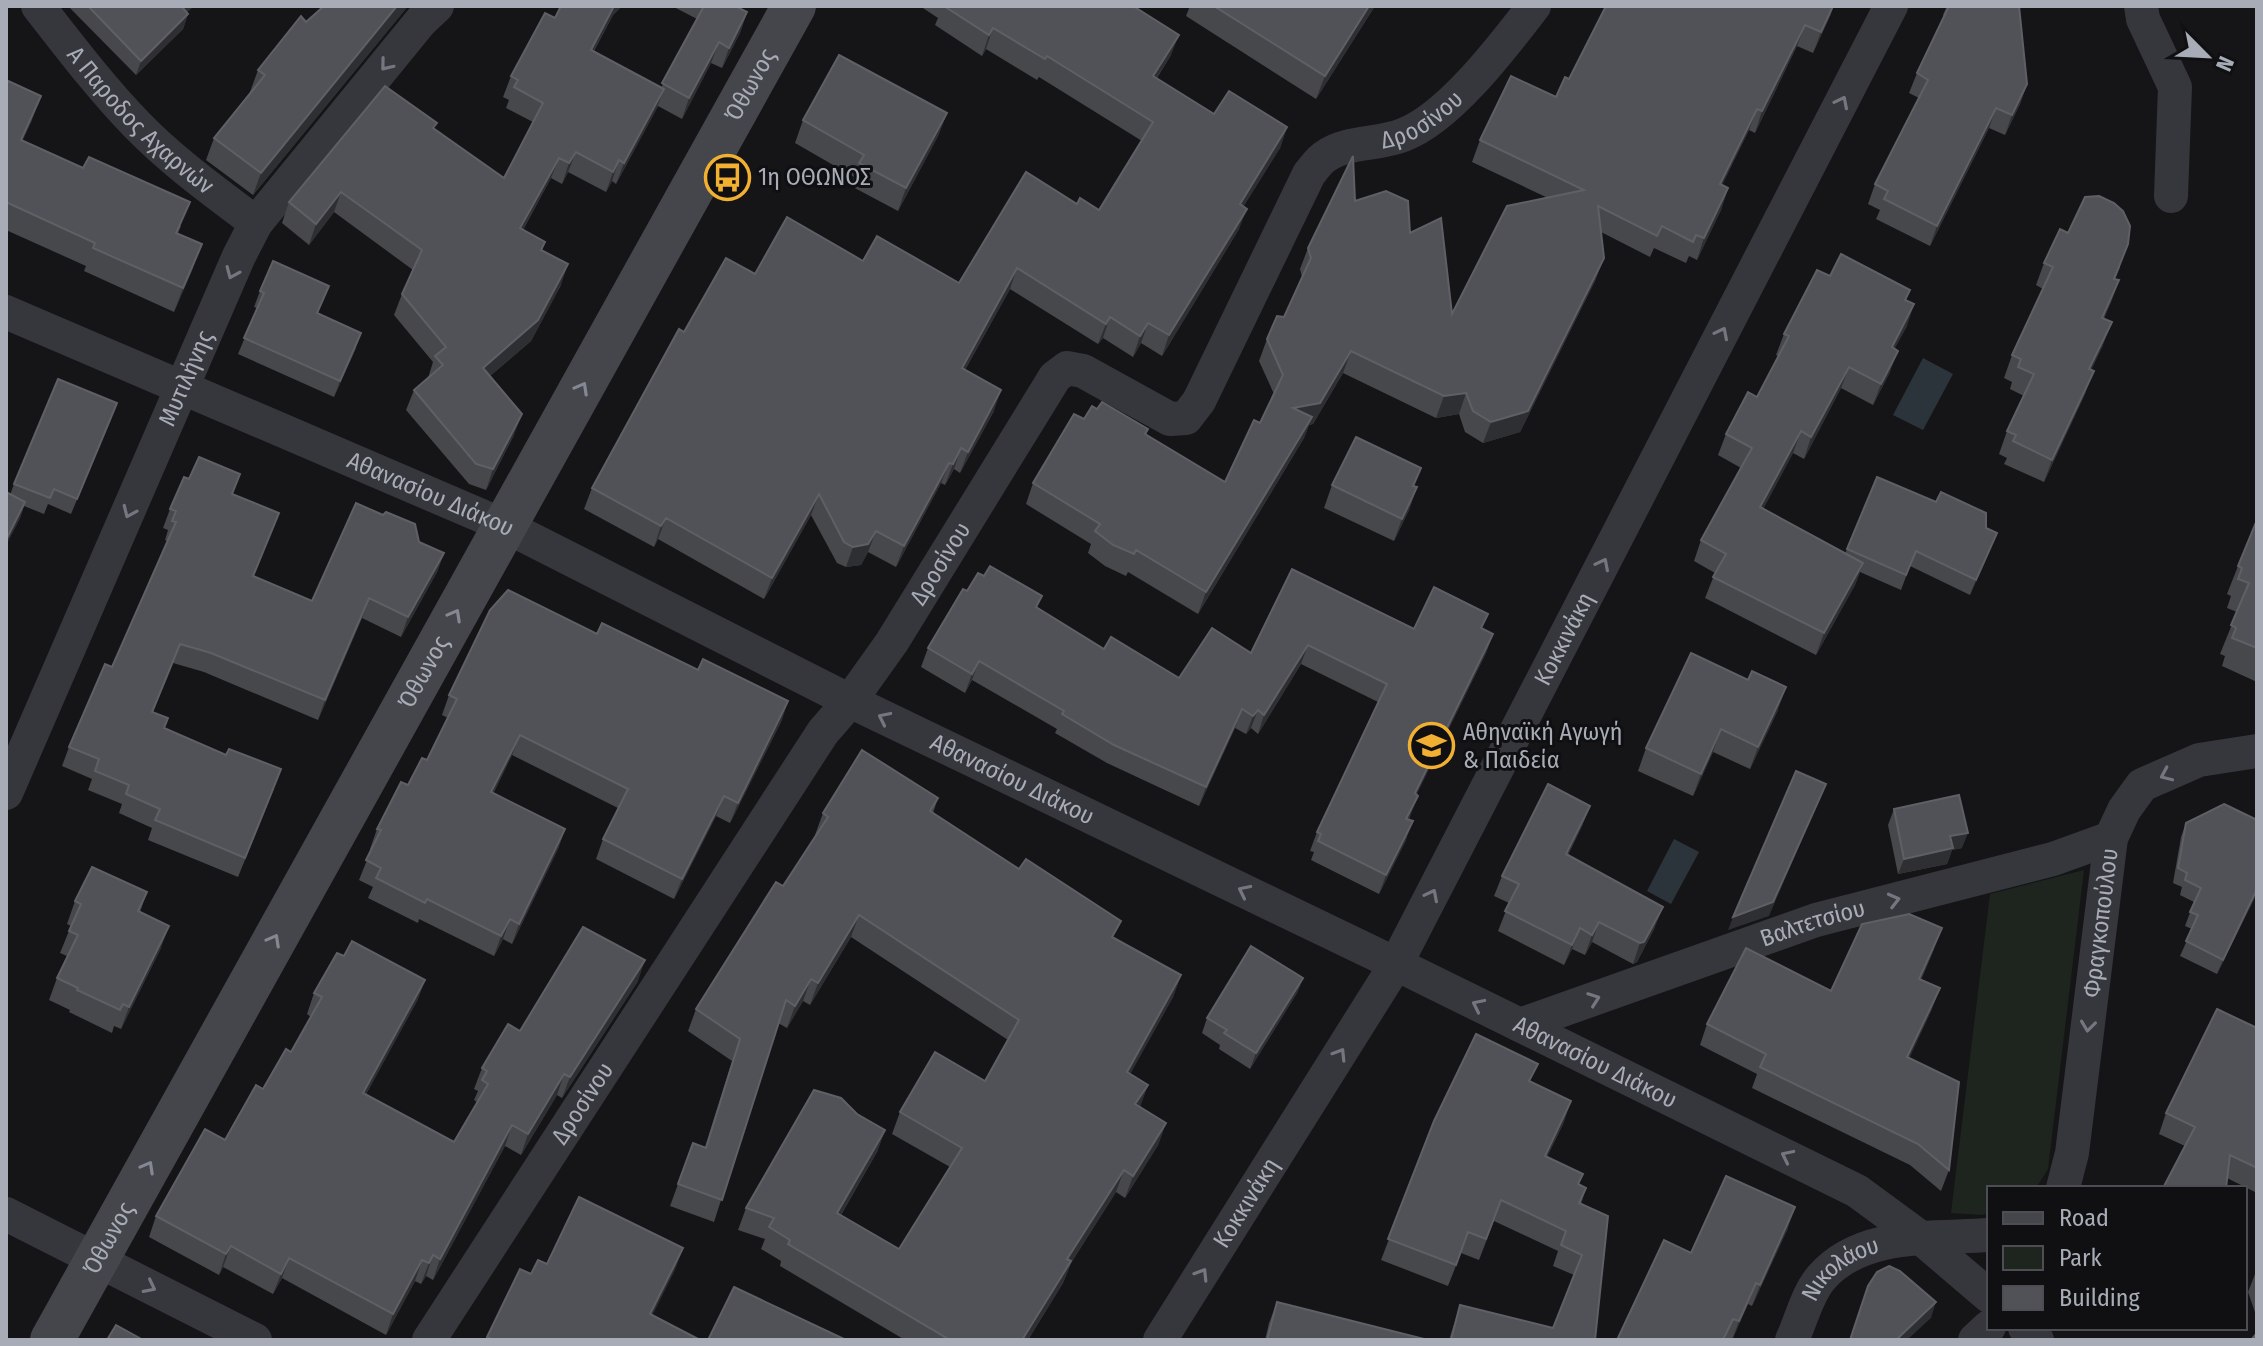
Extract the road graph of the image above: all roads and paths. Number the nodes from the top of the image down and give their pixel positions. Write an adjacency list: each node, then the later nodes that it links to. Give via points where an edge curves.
1 (38, 6): 8 (street, Α Παροδος Αχαρνών, via 138,126)
2 (437, 6): 8 (street, Μυτιλήνης, one-way to 8)
3 (794, 6): 11 (street, Όθωνος, one-way to 3)
4 (1534, 6): 12 (street, Δροσίνου, via 1433,119 1403,136 1325,156 1309,174 1186,418 1170,419 1083,371 1067,368 1055,377)
5 (1891, 6): 16 (street, Κοκκινάκη, one-way to 5)
6 (2141, 6): 7 (street, via 2175,87)
7 (2171, 196)
8 (256, 223): 10 (street, Μυτιλήνης, one-way to 10)
9 (6, 312): 10 (street, Αθανασίου Διάκου)
10 (183, 389): 11 (street, Αθανασίου Διάκου); 14 (street, Μυτιλήνης, one-way to 14)
11 (505, 526): 12 (street, Αθανασίου Διάκου); 22 (street, Όθωνος, one-way to 11)
12 (850, 701): 16 (street, Αθανασίου Διάκου, one-way to 12); 26 (street, Δροσίνου, via 823,732)
13 (2251, 755): 15 (street, Φραγκοπούλου, one-way to 15, via 2199,760 2142,785)
14 (6, 793)
15 (2111, 838): 17 (street, Βαλτετσίου, one-way to 15, via 1816,920 2053,859); 18 (street, Φραγκοπούλου, one-way to 18)
16 (1396, 964): 17 (street, Αθανασίου Διάκου, one-way to 16); 27 (street, Κοκκινάκη, one-way to 16)
17 (1520, 1025): 21 (street, Αθανασίου Διάκου, one-way to 17, via 1857,1191)
18 (2064, 1186)
19 (6, 1214): 22 (street)
20 (1987, 1235): 21 (street)
21 (1921, 1238): 23 (street, Αθανασίου Διάκου); 28 (street, Νικολάου, via 1869,1246 1841,1259 1819,1280)
22 (96, 1260): 24 (street, Όθωνος); 25 (street, one-way to 25)
23 (1987, 1294)
24 (52, 1340)
25 (255, 1340)
26 (429, 1340)
27 (1160, 1340)
28 (1792, 1340)

